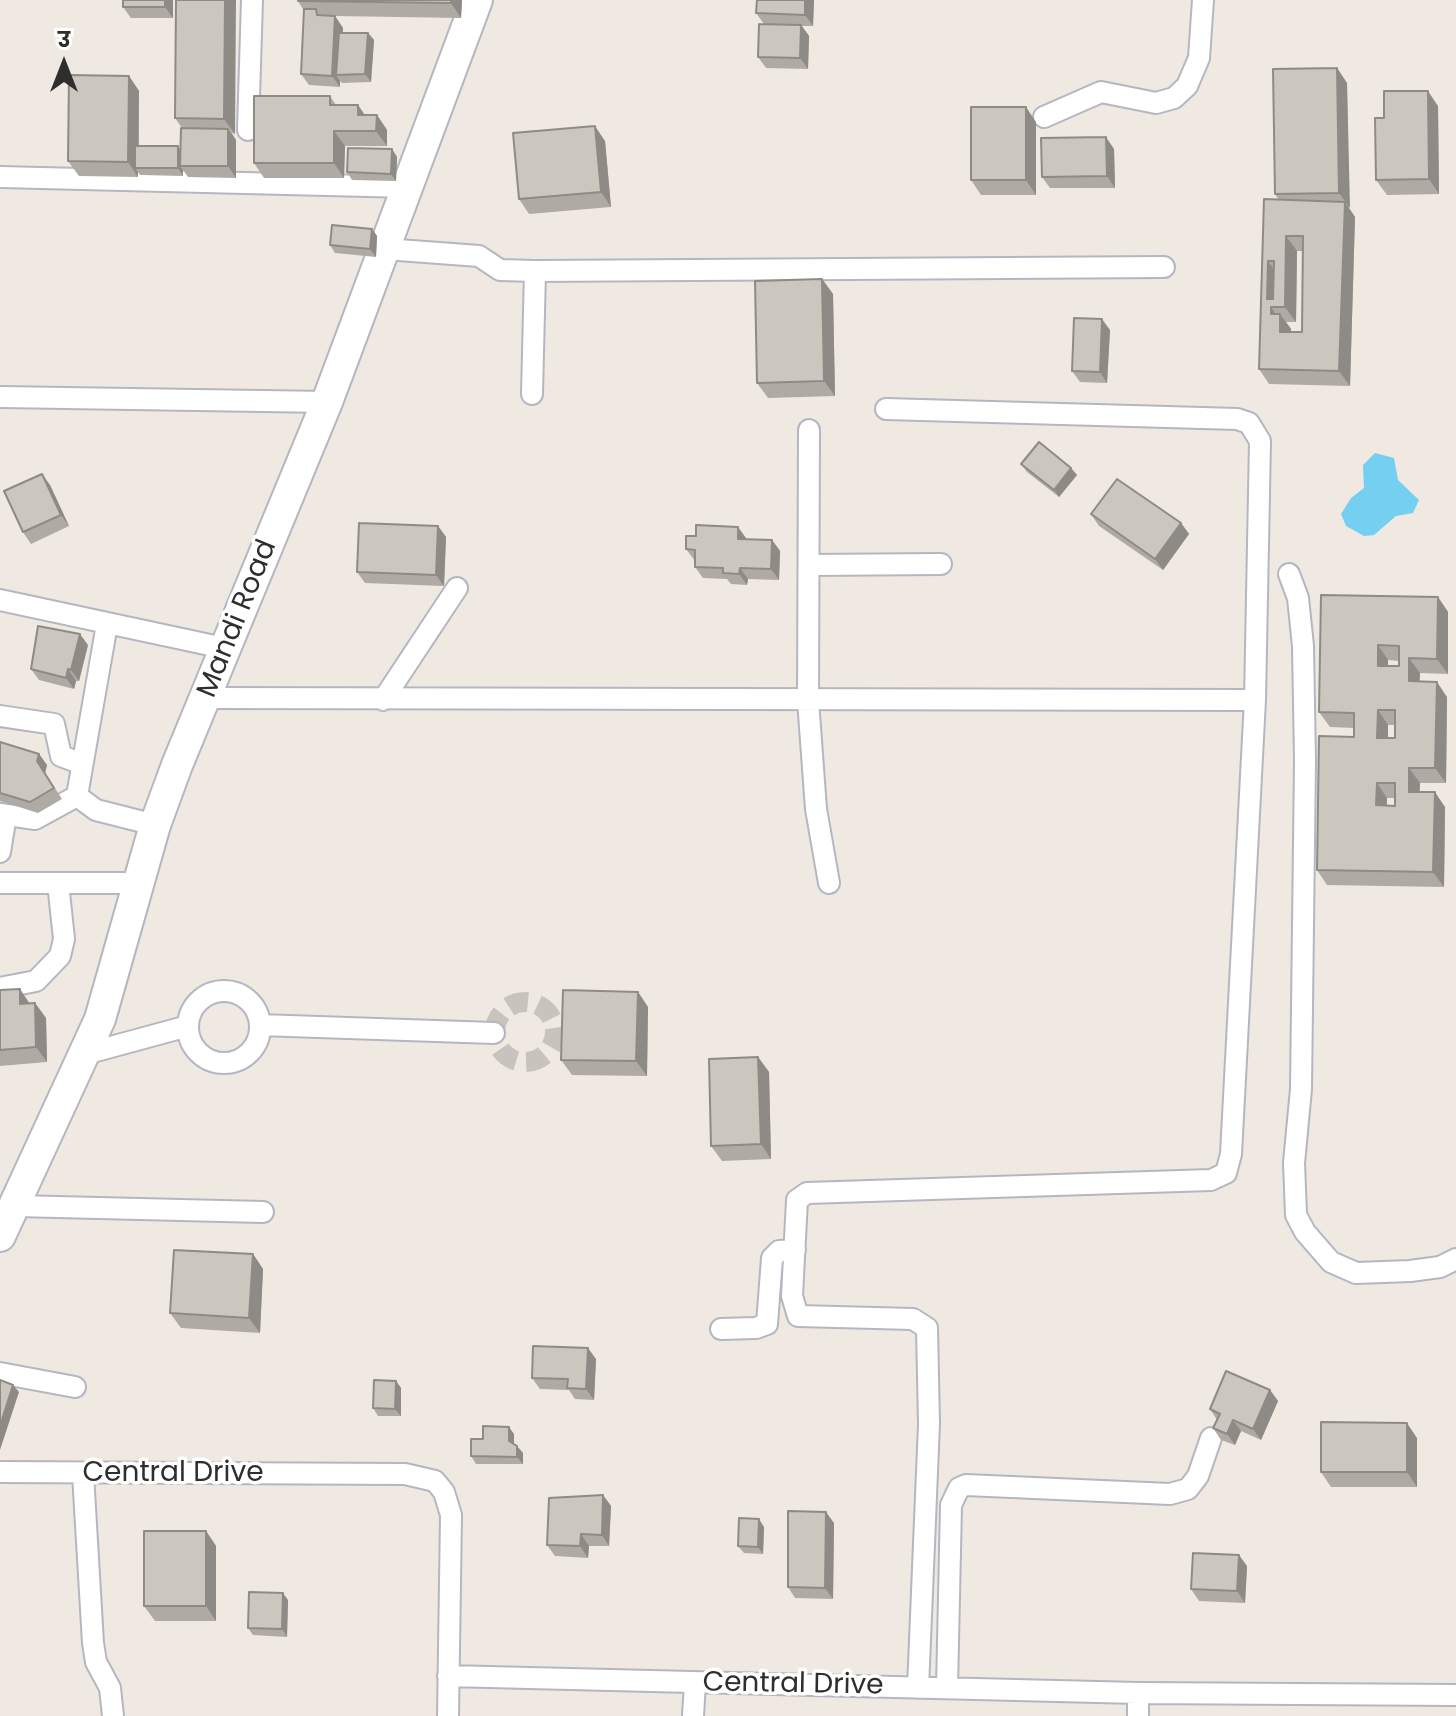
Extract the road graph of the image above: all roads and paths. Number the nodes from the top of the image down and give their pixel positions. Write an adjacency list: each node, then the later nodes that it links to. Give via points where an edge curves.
1 (252, 0): 5 (street)
2 (477, 0): 7 (street, Mandi Road)
3 (1203, 0): 4 (street, via 1199,58 1187,86 1174,98 1156,103 1101,92)
4 (1044, 117)
5 (248, 130)
6 (0, 177): 7 (street)
7 (408, 187): 8 (street, Mandi Road)
8 (385, 249): 10 (street, via 479,256 500,270); 13 (street, Mandi Road)
9 (1164, 267): 10 (street)
10 (535, 271): 11 (street)
11 (532, 394)
12 (0, 397): 13 (street)
13 (327, 402): 22 (street, Mandi Road)
14 (886, 409): 26 (street, via 1249,423 1260,441)
15 (809, 430): 17 (street)
16 (941, 564): 17 (street)
17 (811, 565): 25 (street)
18 (1289, 574): 46 (street, via 1298,598 1303,646 1305,761 1296,1215 1331,1262 1356,1273 1440,1267)
19 (457, 588): 24 (street)
20 (0, 600): 21 (street)
21 (107, 624): 22 (street); 28 (street)
22 (224, 648): 23 (street, Mandi Road)
23 (207, 698): 24 (street); 31 (street, Mandi Road)
24 (383, 700): 25 (street)
25 (808, 700): 26 (street); 36 (street, via 816,809)
26 (1255, 700): 45 (street, via 1226,1173 1211,1180 802,1194 797,1200)
27 (0, 716): 28 (street, via 56,726 61,756)
28 (80, 763): 29 (street)
29 (77, 796): 30 (street, via 42,817); 31 (street, via 96,810)
30 (3, 815): 32 (street)
31 (155, 825): 35 (street, Mandi Road)
32 (0, 852)
33 (0, 883): 34 (street)
34 (58, 883): 35 (street); 37 (street, via 64,939 60,956 36,981)
35 (139, 883): 41 (street, Mandi Road)
36 (829, 883)
37 (0, 988)
38 (260, 1025): 39 (street, via 253,1005 224,991 203,998); 39 (street, via 254,1047 225,1063 213,1062 195,1048); 40 (street)
39 (188, 1026): 41 (street)
40 (494, 1033)
41 (85, 1054): 42 (street, Mandi Road)
42 (16, 1206): 43 (street); 44 (street, Mandi Road)
43 (263, 1212)
44 (0, 1236)
45 (795, 1250): 47 (street, via 779,1251 772,1258 767,1324); 55 (street, via 793,1304 798,1316 913,1319 927,1328 929,1424)
46 (1456, 1259)
47 (721, 1329)
48 (0, 1373): 49 (street)
49 (75, 1387)
50 (1211, 1438): 56 (street, via 1198,1476 1188,1489 1170,1494 959,1488 951,1505)
51 (0, 1472): 52 (street, Central Drive)
52 (83, 1474): 53 (street, Central Drive, via 405,1474 439,1485 451,1515); 59 (street, via 93,1643 110,1688)
53 (448, 1676): 54 (street, Central Drive); 60 (street)
54 (695, 1683): 55 (street, Central Drive); 61 (street)
55 (918, 1688): 56 (street, Central Drive)
56 (947, 1688): 57 (street, Central Drive)
57 (1138, 1693): 58 (street, Central Drive); 62 (street)
58 (1456, 1695)
59 (113, 1716)
60 (448, 1716)
61 (693, 1716)
62 (1138, 1716)

